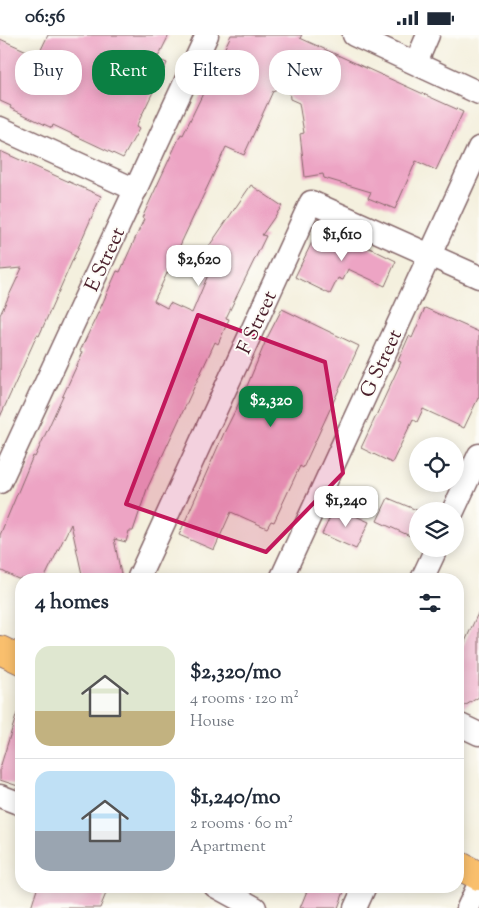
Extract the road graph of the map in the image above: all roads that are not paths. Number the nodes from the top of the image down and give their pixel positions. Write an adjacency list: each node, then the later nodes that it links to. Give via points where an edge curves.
1 (206, 35): 8 (lane, E Street)
2 (354, 35): 4 (lane)
3 (428, 35): 4 (lane)
4 (416, 63): 5 (lane)
5 (479, 93)
6 (0, 128): 8 (lane)
7 (479, 148): 9 (lane, G Street)
8 (136, 190): 12 (lane, E Street)
9 (430, 254): 10 (lane); 15 (lane, F Street, via 311,203); 16 (lane, G Street)
10 (479, 277)
11 (479, 455): 13 (lane)
12 (0, 482)
13 (457, 502)
14 (432, 557): 17 (lane)
15 (143, 573)
16 (284, 573)
17 (425, 573)
18 (0, 650): 19 (main road)
19 (15, 657)
20 (464, 727): 21 (lane)
21 (479, 734)
22 (0, 796): 23 (lane)
23 (15, 802)
24 (464, 868): 25 (main road)
25 (479, 876)
26 (479, 884): 31 (lane)
27 (228, 893): 29 (lane)
28 (361, 893): 30 (lane)
29 (255, 908)
30 (355, 908)
31 (468, 908)

